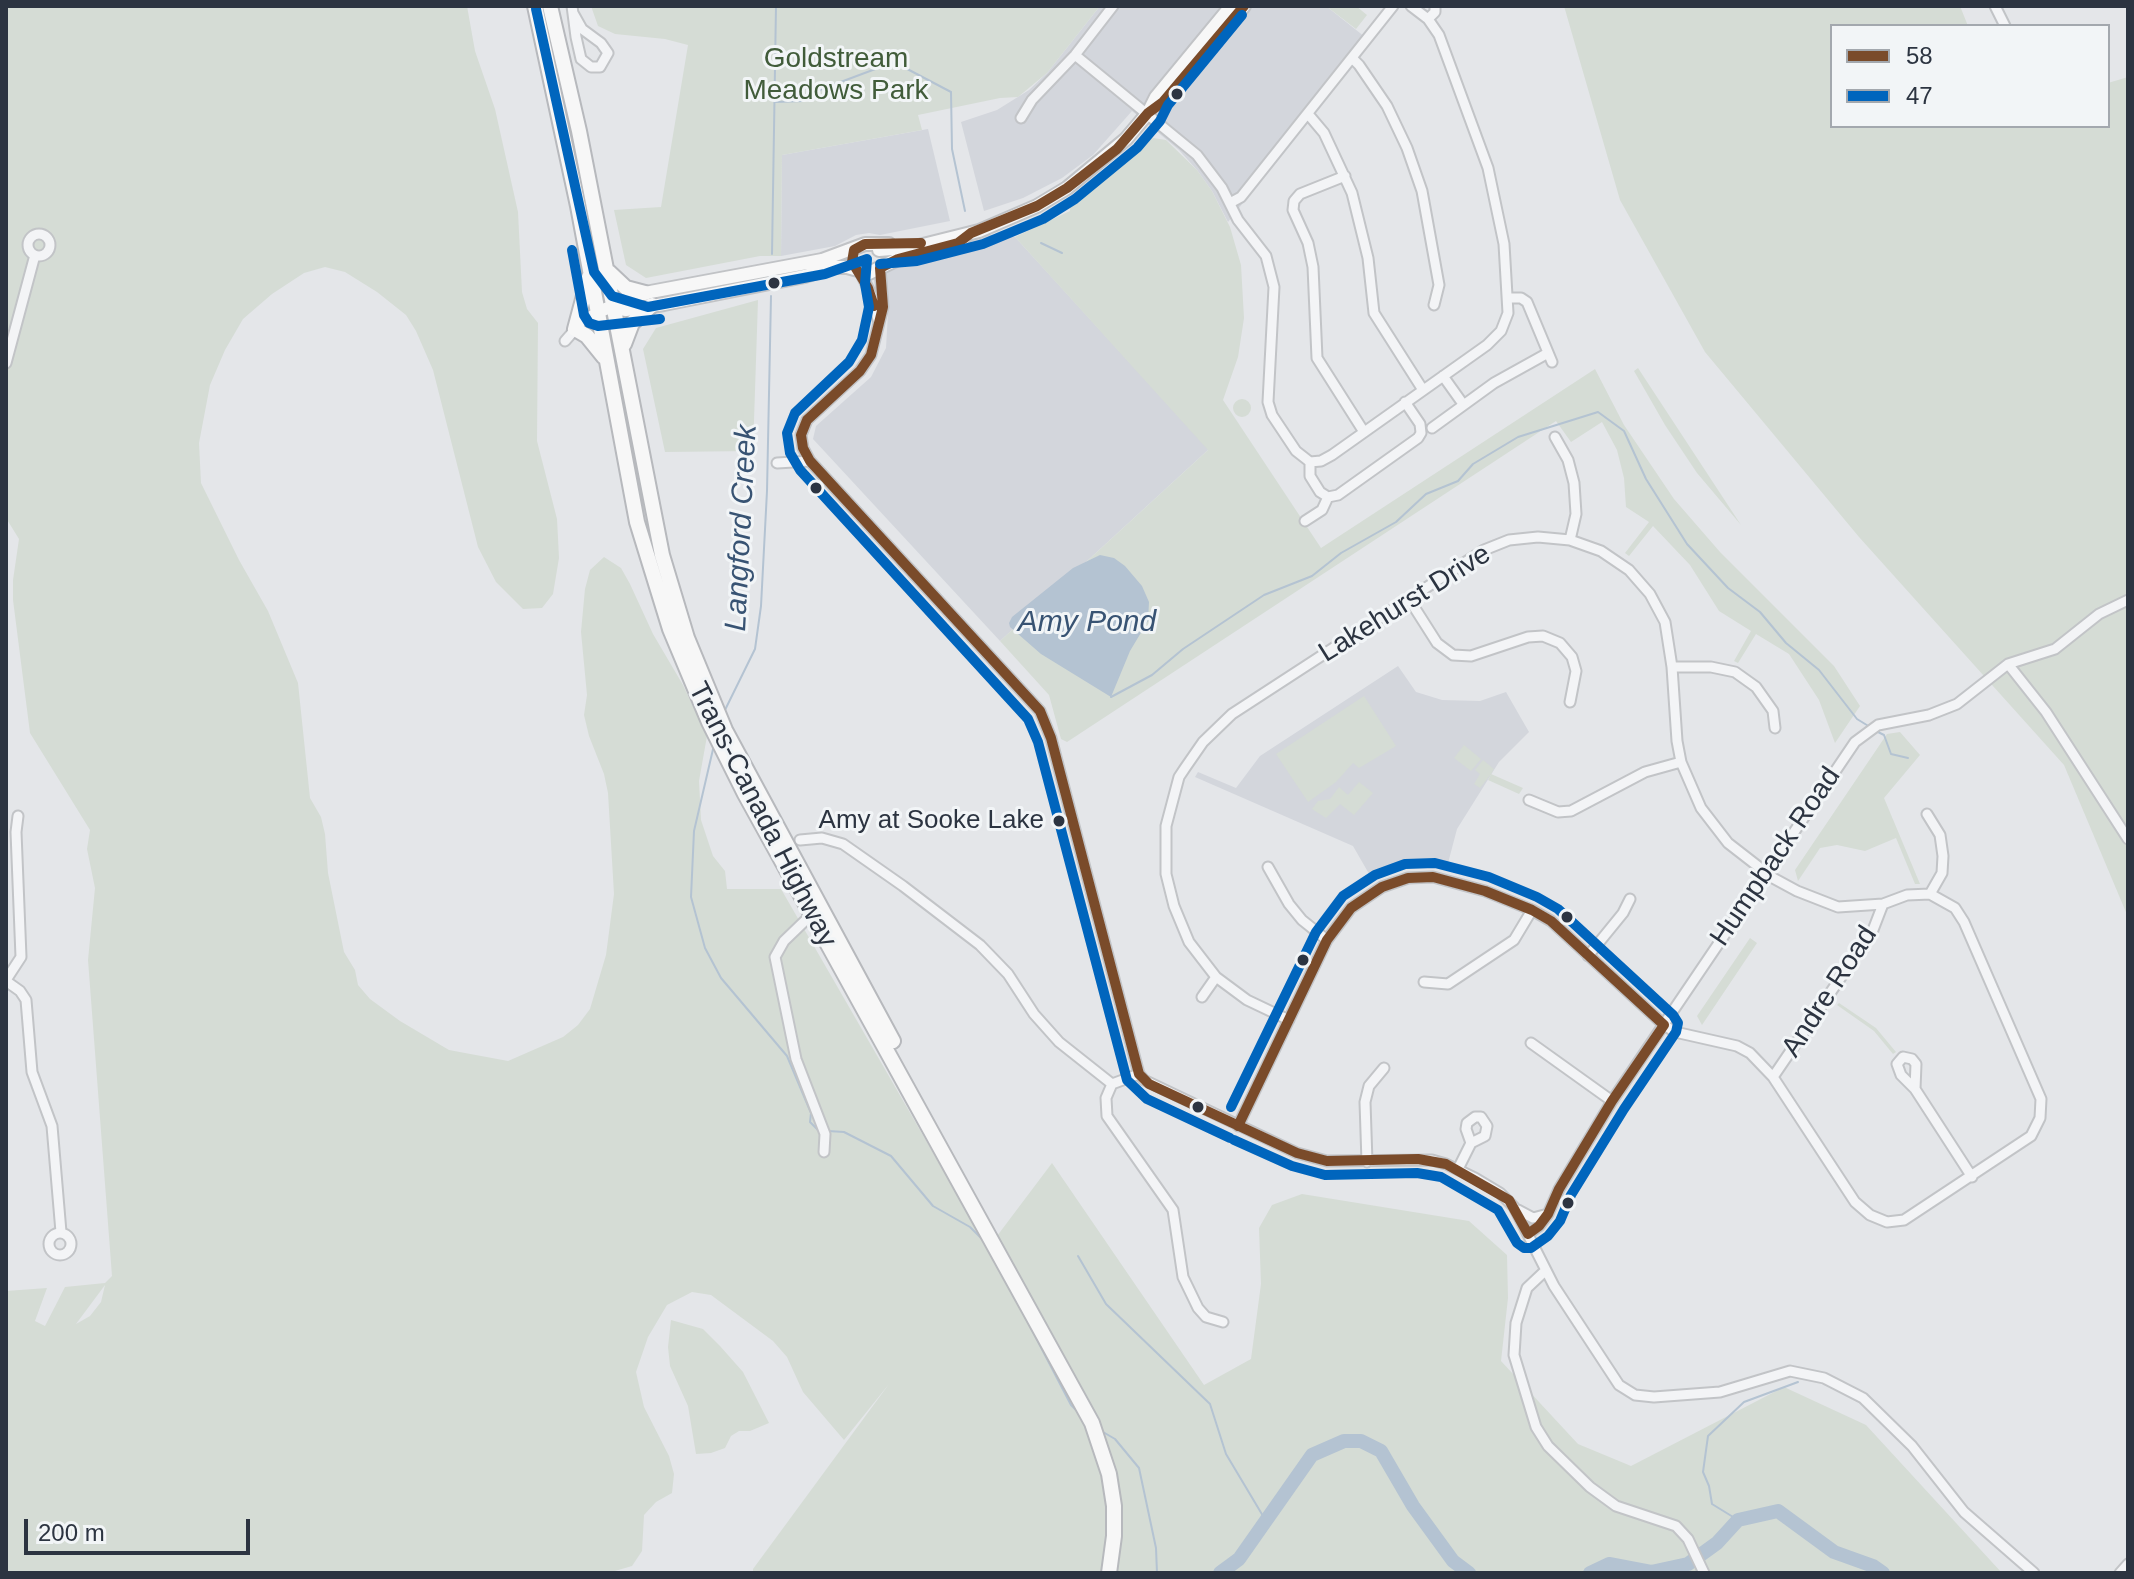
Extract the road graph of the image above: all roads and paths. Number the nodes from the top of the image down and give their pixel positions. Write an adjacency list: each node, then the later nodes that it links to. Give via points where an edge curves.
1 (535, 6): 23 (highway, Trans-Canada Highway)
2 (550, 6): 24 (highway, Trans-Canada Highway)
3 (1113, 6): 13 (street)
4 (1231, 6): 15 (main road)
5 (1244, 6): 15 (main road)
6 (1393, 6): 14 (street)
7 (1411, 6): 11 (street)
8 (1435, 6): 11 (street)
9 (1995, 6): 12 (street)
10 (572, 9): 10 (street, via 581,59 600,67 608,53 582,29)
11 (1428, 19): 27 (street, via 1439,35 1488,168 1504,244)
12 (2004, 24)
13 (1075, 55): 15 (street); 17 (street)
14 (1352, 58): 16 (street); 29 (street, via 1387,106 1419,180 1439,285)
15 (1148, 113): 19 (street, via 1197,155); 20 (main road, via 1117,149 1067,188)
16 (1308, 114): 18 (street, via 1324,133); 19 (street, via 1241,197)
17 (1021, 118)
18 (1345, 176): 39 (street, via 1364,235 1372,310); 43 (street, via 1300,194 1293,210 1311,253 1317,358)
19 (1230, 203): 46 (street, via 1261,247 1273,277 1270,409 1298,454)
20 (971, 233): 21 (main road, via 927,243); 25 (main road, via 958,243)
21 (870, 246): 25 (main road, via 882,260); 26 (main road, via 852,257); 28 (main road)
22 (35, 255): 37 (street)
23 (590, 264): 31 (highway, Trans-Canada Highway); 33 (highway)
24 (607, 268): 28 (highway, via 620,285); 30 (highway, Trans-Canada Highway)
25 (880, 268): 26 (main road); 32 (street)
26 (861, 274): 28 (main road, via 840,267); 32 (street)
27 (1508, 298): 38 (street, via 1498,335); 41 (street, via 1527,302 1550,358 1494,383)
28 (649, 299): 30 (main road); 35 (highway, via 625,334)
29 (1434, 305)
30 (615, 308): 31 (main road); 35 (highway, Trans-Canada Highway)
31 (598, 312): 33 (street); 36 (highway, Trans-Canada Highway); 47 (highway)
32 (879, 323): 45 (street, via 869,359 804,425 801,441)
33 (575, 329): 34 (street); 36 (highway)
34 (565, 341)
35 (623, 348): 47 (highway, Trans-Canada Highway)
36 (606, 361): 71 (highway, Trans-Canada Highway, via 637,522 670,629 725,756)
37 (6, 363)
38 (1443, 376): 39 (street); 41 (street)
39 (1423, 390): 40 (street)
40 (1405, 402): 43 (street); 49 (street, via 1422,429 1418,438)
41 (1463, 404): 42 (street)
42 (1432, 428)
43 (1364, 432): 46 (street, via 1326,458)
44 (1555, 437): 51 (street, via 1574,483 1576,514)
45 (810, 461): 48 (street); 82 (street, via 1040,711)
46 (1310, 462): 49 (street, via 1310,476)
47 (644, 463): 58 (highway, Trans-Canada Highway, via 672,592)
48 (777, 463)
49 (1328, 497): 50 (street, via 1322,510)
50 (1305, 521)
51 (1570, 540): 52 (street, Lakehurst Drive, via 1509,540 1484,550); 55 (street, Lakehurst Drive, via 1601,551 1629,570 1650,594 1665,622)
52 (1409, 599): 56 (street, via 1437,643 1453,655 1471,656 1528,637 1560,643 1576,671); 74 (street, Lakehurst Drive, via 1232,714 1203,742 1179,777 1166,826 1166,874 1189,942)
53 (2128, 600): 54 (street, Humpback Road, via 2099,614 2055,649)
54 (2008, 664): 63 (street, via 2046,712); 66 (street, Humpback Road, via 1957,704 1868,730 1841,760)
55 (1672, 667): 57 (street, via 1735,672 1756,687 1773,711); 59 (street, Lakehurst Drive)
56 (1570, 702)
57 (1775, 728)
58 (725, 730): 71 (highway, via 812,902); 101 (highway, Trans-Canada Highway, via 1097,1412 1121,1494)
59 (1681, 762): 60 (street, via 1645,772 1571,811 1558,812); 66 (street, Lakehurst Drive, via 1701,808 1728,843)
60 (1529, 800)
61 (1927, 814): 67 (street, via 1940,835 1943,856 1942,873)
62 (18, 816): 75 (street, via 21,957)
63 (2128, 839)
64 (800, 840): 84 (street, via 822,838 843,844 980,945 1059,1042)
65 (1268, 867): 72 (street, via 1289,904)
66 (1765, 873): 69 (street, Lakehurst Drive, via 1838,907); 79 (street, Humpback Road)
67 (1930, 894): 69 (street, Lakehurst Drive); 92 (street, via 1955,908 1964,922 2041,1099 2031,1136)
68 (1630, 899): 73 (street)
69 (1883, 904): 83 (street, Andre Road, via 1873,930)
70 (1532, 910): 72 (street, via 1433,877 1408,878 1382,887 1351,908); 73 (street); 76 (street, via 1514,940 1448,984)
71 (812, 914): 89 (street, via 775,957 796,1059 825,1134); 100 (highway, Trans-Canada Highway, via 1092,1423 1114,1506)
72 (1327, 940): 78 (street)
73 (1588, 956): 79 (street)
74 (1216, 977): 77 (street); 78 (street, Lakehurst Drive, via 1247,1000)
75 (6, 980): 95 (street, via 26,1000 32,1072 52,1126)
76 (1424, 982)
77 (1202, 997)
78 (1289, 1020): 87 (street)
79 (1664, 1025): 83 (street, via 1737,1046); 86 (street, Humpback Road)
80 (1531, 1043): 86 (street)
81 (1384, 1068): 90 (street, via 1369,1086 1365,1102)
82 (1139, 1074): 84 (street); 87 (street, via 1154,1087)
83 (1773, 1077): 92 (street, via 1855,1202 1870,1215 1887,1222 1904,1220)
84 (1112, 1084): 98 (street, via 1107,1116 1173,1210 1183,1277 1198,1308)
85 (1915, 1089): 92 (street)
86 (1612, 1101): 94 (street, Humpback Road)
87 (1238, 1126): 90 (street, via 1297,1153 1327,1161)
88 (1471, 1143): 91 (street)
89 (824, 1152)
90 (1367, 1162): 91 (street, via 1418,1159)
91 (1458, 1169): 93 (street)
92 (1972, 1177)
93 (1514, 1207): 94 (street, via 1533,1218); 96 (street)
94 (1548, 1214): 96 (street, Humpback Road)
95 (61, 1232)
96 (1528, 1234): 97 (street)
97 (1545, 1271): 102 (street, via 1527,1288 1514,1344 1536,1427 1548,1446 1616,1506 1676,1526); 103 (street, via 1619,1385 1635,1395 1720,1392 1797,1371 1863,1398 1912,1446 1964,1512)
98 (1223, 1322)
99 (2128, 1564): 104 (street)
100 (1109, 1573)
101 (1118, 1573)
102 (1704, 1573)
103 (2034, 1573)
104 (2120, 1573)

